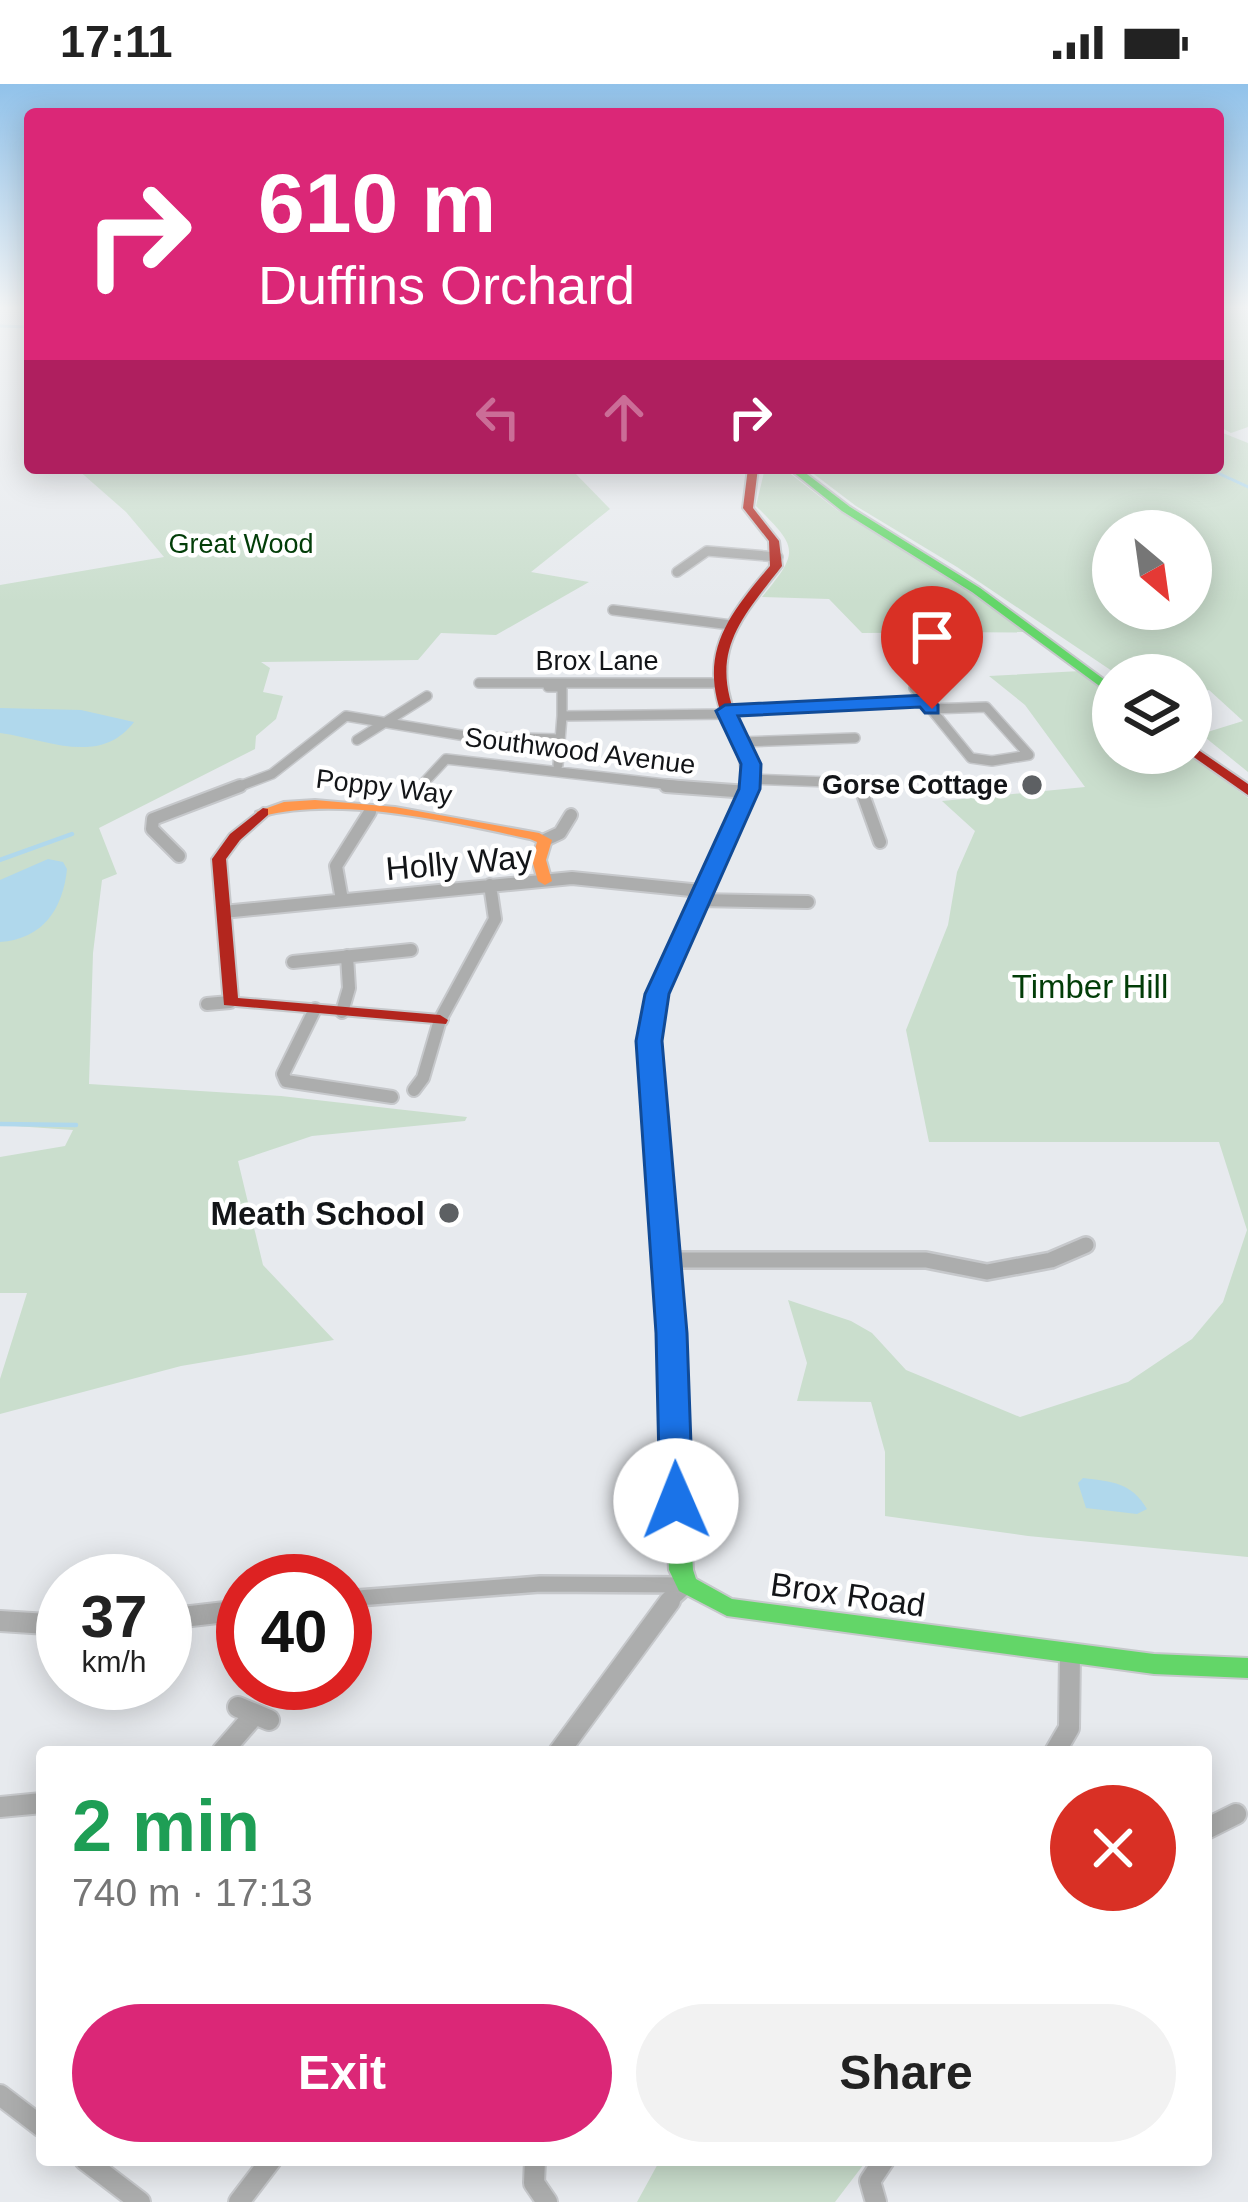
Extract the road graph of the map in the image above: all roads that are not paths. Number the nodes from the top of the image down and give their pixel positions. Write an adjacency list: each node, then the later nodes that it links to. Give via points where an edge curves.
1 (752, 474): 3 (street, via 748,508)
2 (801, 474): 7 (street)
3 (778, 557): 4 (street, via 707,551 672,571); 6 (street)
4 (691, 574)
5 (613, 609): 6 (street)
6 (731, 625): 8 (street)
7 (1092, 676)
8 (715, 683): 12 (street); 13 (street, Brox Lane, via 480,687 562,687)
9 (914, 688): 11 (street)
10 (427, 696): 14 (street)
11 (928, 705): 11 (street, via 971,758 1029,754 986,707); 12 (street)
12 (726, 712): 13 (street); 18 (street)
13 (562, 716): 16 (street)
14 (383, 722): 16 (street, via 472,737); 17 (street); 28 (street, via 346,716 272,774 157,816 152,829)
15 (854, 738): 18 (street)
16 (559, 739): 20 (street)
17 (357, 740)
18 (741, 742): 21 (street)
19 (1212, 764): 23 (street)
20 (558, 765)
21 (749, 786): 22 (street, Southwood Avenue, via 634,784 446,759); 27 (street, via 853,781 864,790); 31 (street)
22 (420, 787)
23 (1248, 791)
24 (370, 812): 26 (street, Poppy Way, via 506,828); 32 (street, via 336,866); 34 (street, Poppy Way, via 272,807 219,859)
25 (571, 815): 26 (street)
26 (544, 841): 29 (street)
27 (880, 842)
28 (178, 856)
29 (545, 880): 30 (street, Holly Way); 31 (street, Holly Way, via 600,879)
30 (490, 886): 32 (street, Holly Way); 42 (street, via 495,919)
31 (699, 896): 33 (street, Holly Way); 46 (street, via 651,1017)
32 (342, 900): 34 (street, Holly Way)
33 (804, 900)
34 (223, 912): 38 (street, Poppy Way)
35 (412, 950): 36 (street)
36 (347, 956): 37 (street); 41 (street)
37 (292, 962)
38 (230, 1002): 39 (street); 40 (street)
39 (207, 1004)
40 (315, 1009): 41 (street); 44 (street, via 286,1081)
41 (342, 1012): 42 (street)
42 (440, 1020): 43 (street)
43 (414, 1090)
44 (392, 1097)
45 (1086, 1245): 46 (street, via 987,1272 926,1260)
46 (664, 1260): 47 (street)
47 (687, 1585): 48 (street, via 540,1584); 51 (street, Brox Road, via 727,1607); 55 (street, via 659,1611)
48 (372, 1597)
49 (0, 1621): 50 (street)
50 (36, 1623)
51 (1070, 1654): 52 (street, Brox Road); 56 (street, via 1069,1728)
52 (1248, 1668)
53 (254, 1714): 54 (street)
54 (227, 1746)
55 (563, 1746)
56 (1058, 1746)
57 (36, 1804): 58 (street)
58 (0, 1807)
59 (1236, 1814): 60 (street)
60 (1212, 1826)
61 (0, 2095): 62 (street)
62 (36, 2122)
63 (93, 2166): 67 (street)
64 (266, 2166): 68 (street)
65 (534, 2166): 69 (street, via 531,2179)
66 (880, 2166): 70 (street, via 871,2180)
67 (140, 2202)
68 (239, 2202)
69 (548, 2202)
70 (876, 2202)

